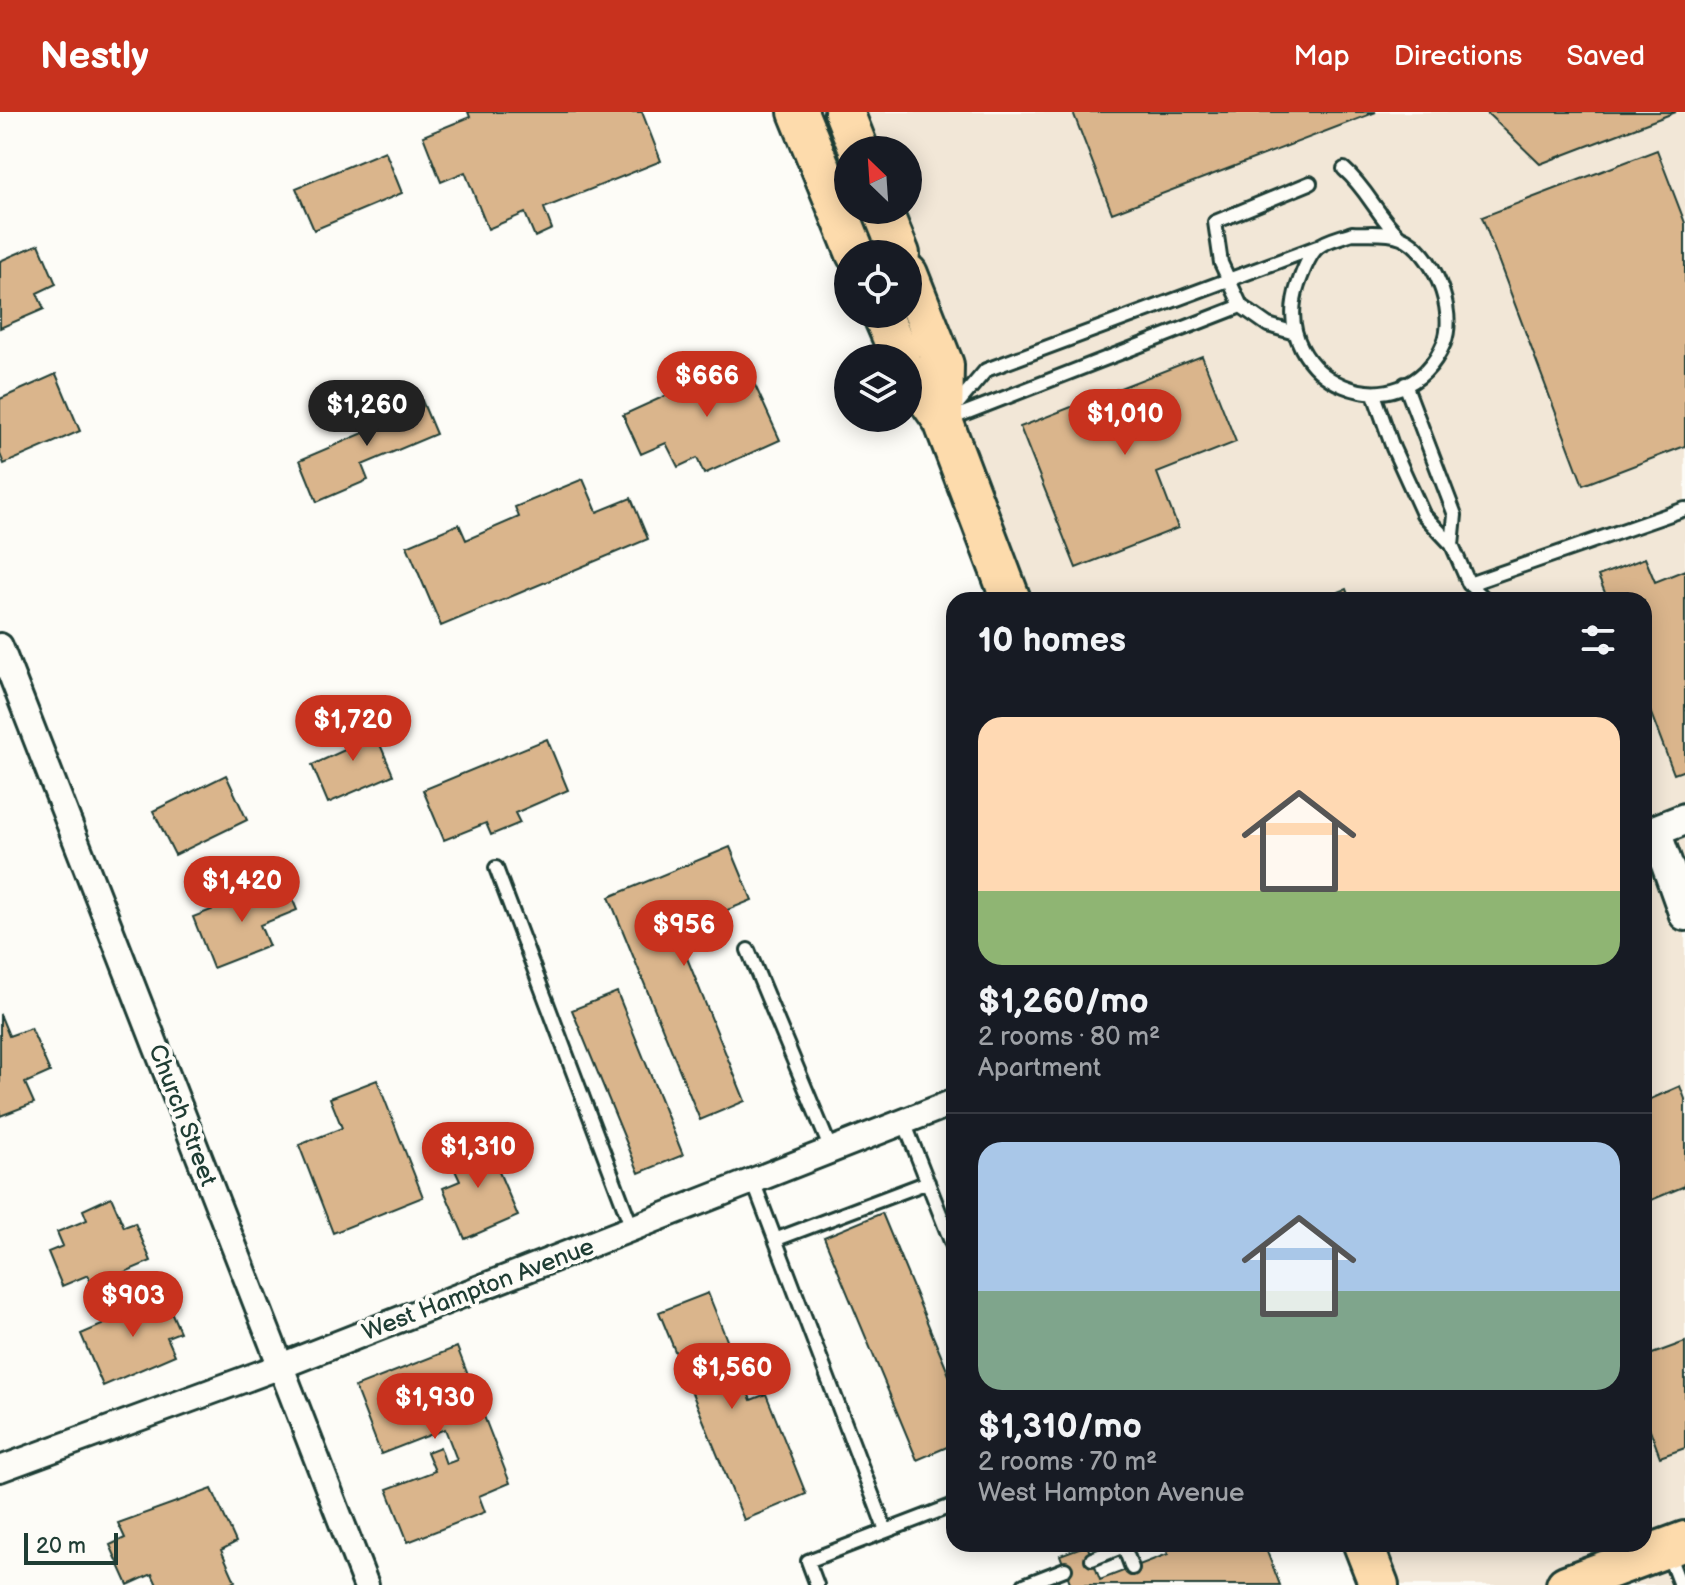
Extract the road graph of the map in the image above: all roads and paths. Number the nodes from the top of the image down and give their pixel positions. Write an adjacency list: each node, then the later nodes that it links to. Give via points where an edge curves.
1 (798, 112): 7 (main road)
2 (844, 112): 3 (main road)
3 (853, 136)
4 (1344, 169): 6 (lane, via 1362,184 1380,218)
5 (1310, 183): 9 (lane, via 1215,222 1221,263)
6 (1399, 236): 8 (lane, via 1352,233); 13 (lane, via 1420,250 1435,271 1445,304 1445,341 1430,364)
7 (850, 240)
8 (1317, 247): 9 (lane); 12 (lane, via 1293,301)
9 (1231, 280): 10 (lane); 16 (lane, via 986,370)
10 (1241, 306): 12 (lane, via 1268,325); 16 (lane)
11 (922, 309): 16 (main road, via 944,365)
12 (1295, 333): 15 (lane, via 1313,367 1335,384)
13 (1405, 384): 15 (lane); 18 (lane, via 1455,515)
14 (922, 391): 16 (main road)
15 (1374, 394): 18 (lane, via 1423,514)
16 (943, 421): 20 (main road)
17 (1685, 509): 19 (lane)
18 (1452, 545): 19 (lane)
19 (1469, 584): 21 (lane); 22 (lane)
20 (1008, 592)
21 (1468, 592)
22 (1478, 592)
23 (0, 646): 38 (street, Church Street)
24 (1685, 819): 25 (street)
25 (1652, 830)
26 (1652, 840): 28 (street)
27 (496, 868): 35 (lane)
28 (1685, 915)
29 (748, 950): 32 (lane)
30 (946, 1105): 31 (street, West Hampton Avenue)
31 (904, 1122): 32 (street, West Hampton Avenue); 34 (lane)
32 (831, 1150): 33 (street, West Hampton Avenue)
33 (753, 1181): 35 (street, West Hampton Avenue); 37 (lane)
34 (928, 1182): 36 (lane); 37 (lane)
35 (632, 1228): 38 (street, West Hampton Avenue)
36 (946, 1228)
37 (777, 1239): 41 (lane)
38 (281, 1366): 39 (street, West Hampton Avenue); 49 (street, Church Street)
39 (0, 1469)
40 (946, 1508): 41 (lane)
41 (886, 1531): 50 (lane, via 808,1561)
42 (1675, 1545): 53 (main road); 54 (lane)
43 (1108, 1552): 46 (lane)
44 (1126, 1552): 47 (lane)
45 (1366, 1552): 52 (main road)
46 (1092, 1559)
47 (1132, 1568)
48 (1065, 1569): 51 (lane)
49 (366, 1585)
50 (817, 1585)
51 (1024, 1585)
52 (1379, 1585)
53 (1566, 1585)
54 (1680, 1585)

